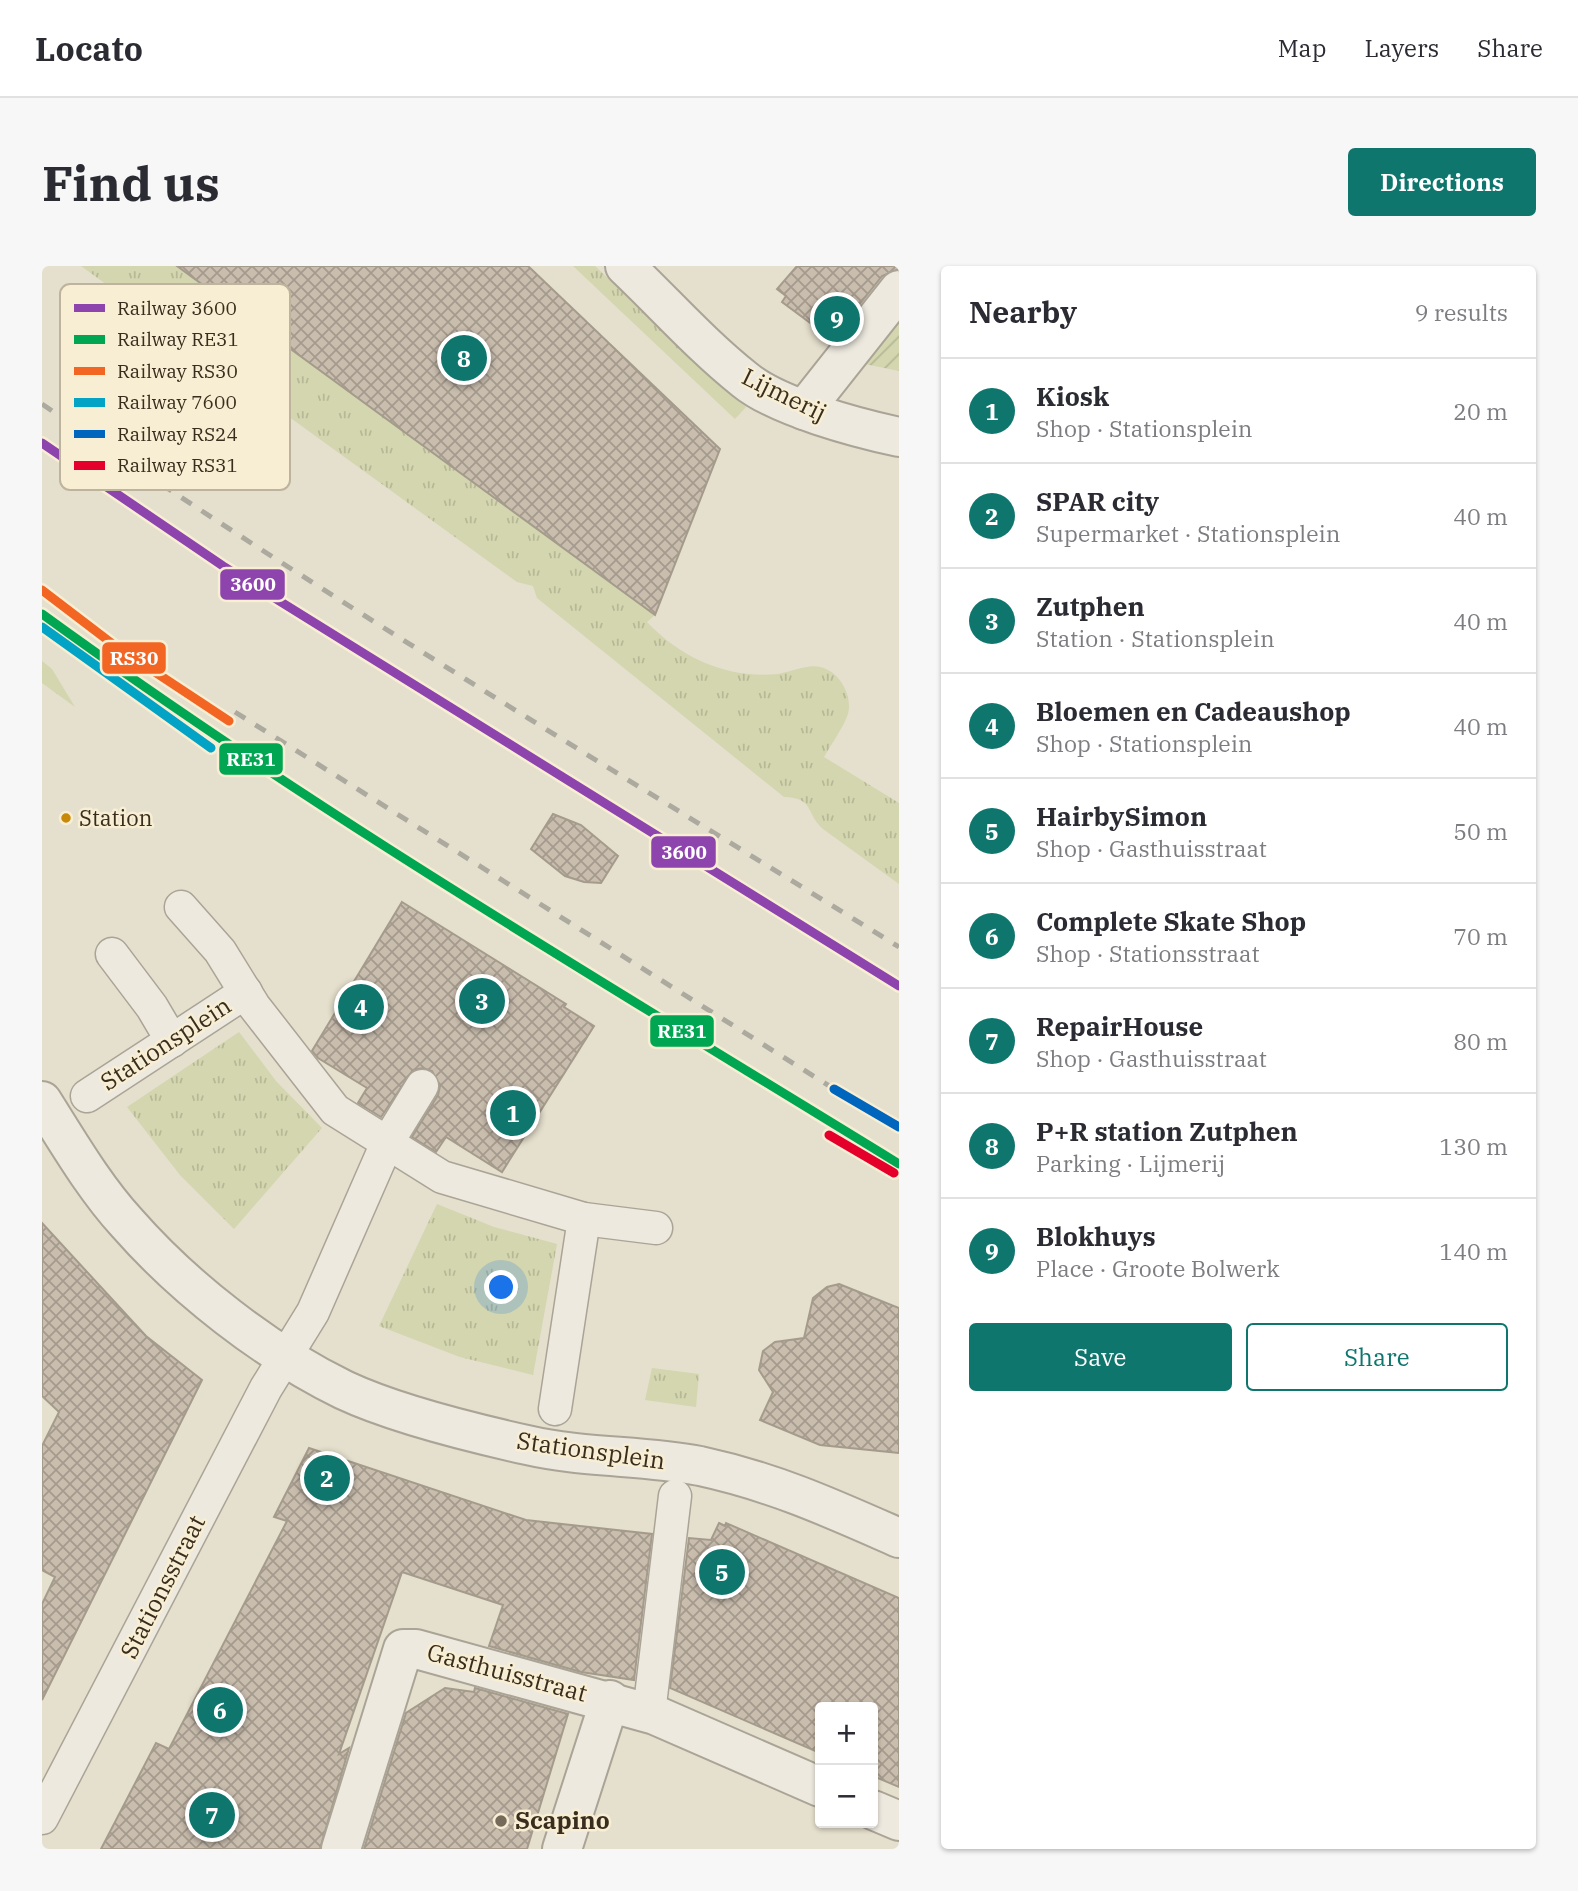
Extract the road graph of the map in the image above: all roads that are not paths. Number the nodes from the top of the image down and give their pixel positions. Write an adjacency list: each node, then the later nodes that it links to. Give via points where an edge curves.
1 (625, 266): 3 (street, Lijmerij, via 747,382)
2 (899, 290): 3 (street)
3 (804, 410): 4 (street, Lijmerij)
4 (899, 438)
5 (181, 907): 7 (street, Stationsplein)
6 (112, 954): 8 (street)
7 (246, 992): 8 (street, Stationsplein); 12 (street, Stationsplein, via 335,1110)
8 (172, 1041): 10 (street, Stationsplein)
9 (422, 1086): 12 (street)
10 (87, 1096)
11 (42, 1101): 15 (street, Stationsplein, via 125,1222 172,1268)
12 (387, 1143): 13 (street, Stationsplein, via 442,1177); 15 (street, via 313,1312)
13 (584, 1219): 14 (street, Stationsplein); 16 (street, Stationsplein)
14 (656, 1228)
15 (286, 1357): 18 (street, Stationsplein, via 346,1391 400,1410 529,1446 701,1466 754,1479 792,1490); 23 (street, Stationsstraat)
16 (555, 1409)
17 (675, 1496): 20 (street)
18 (899, 1538)
19 (610, 1700): 20 (street, Gasthuisstraat); 25 (street, Gasthuisstraat, via 403,1648); 26 (street)
20 (652, 1714): 21 (street, Gasthuisstraat)
21 (815, 1785)
22 (878, 1812): 24 (street)
23 (42, 1818)
24 (899, 1821)
25 (341, 1849)
26 (562, 1849)

